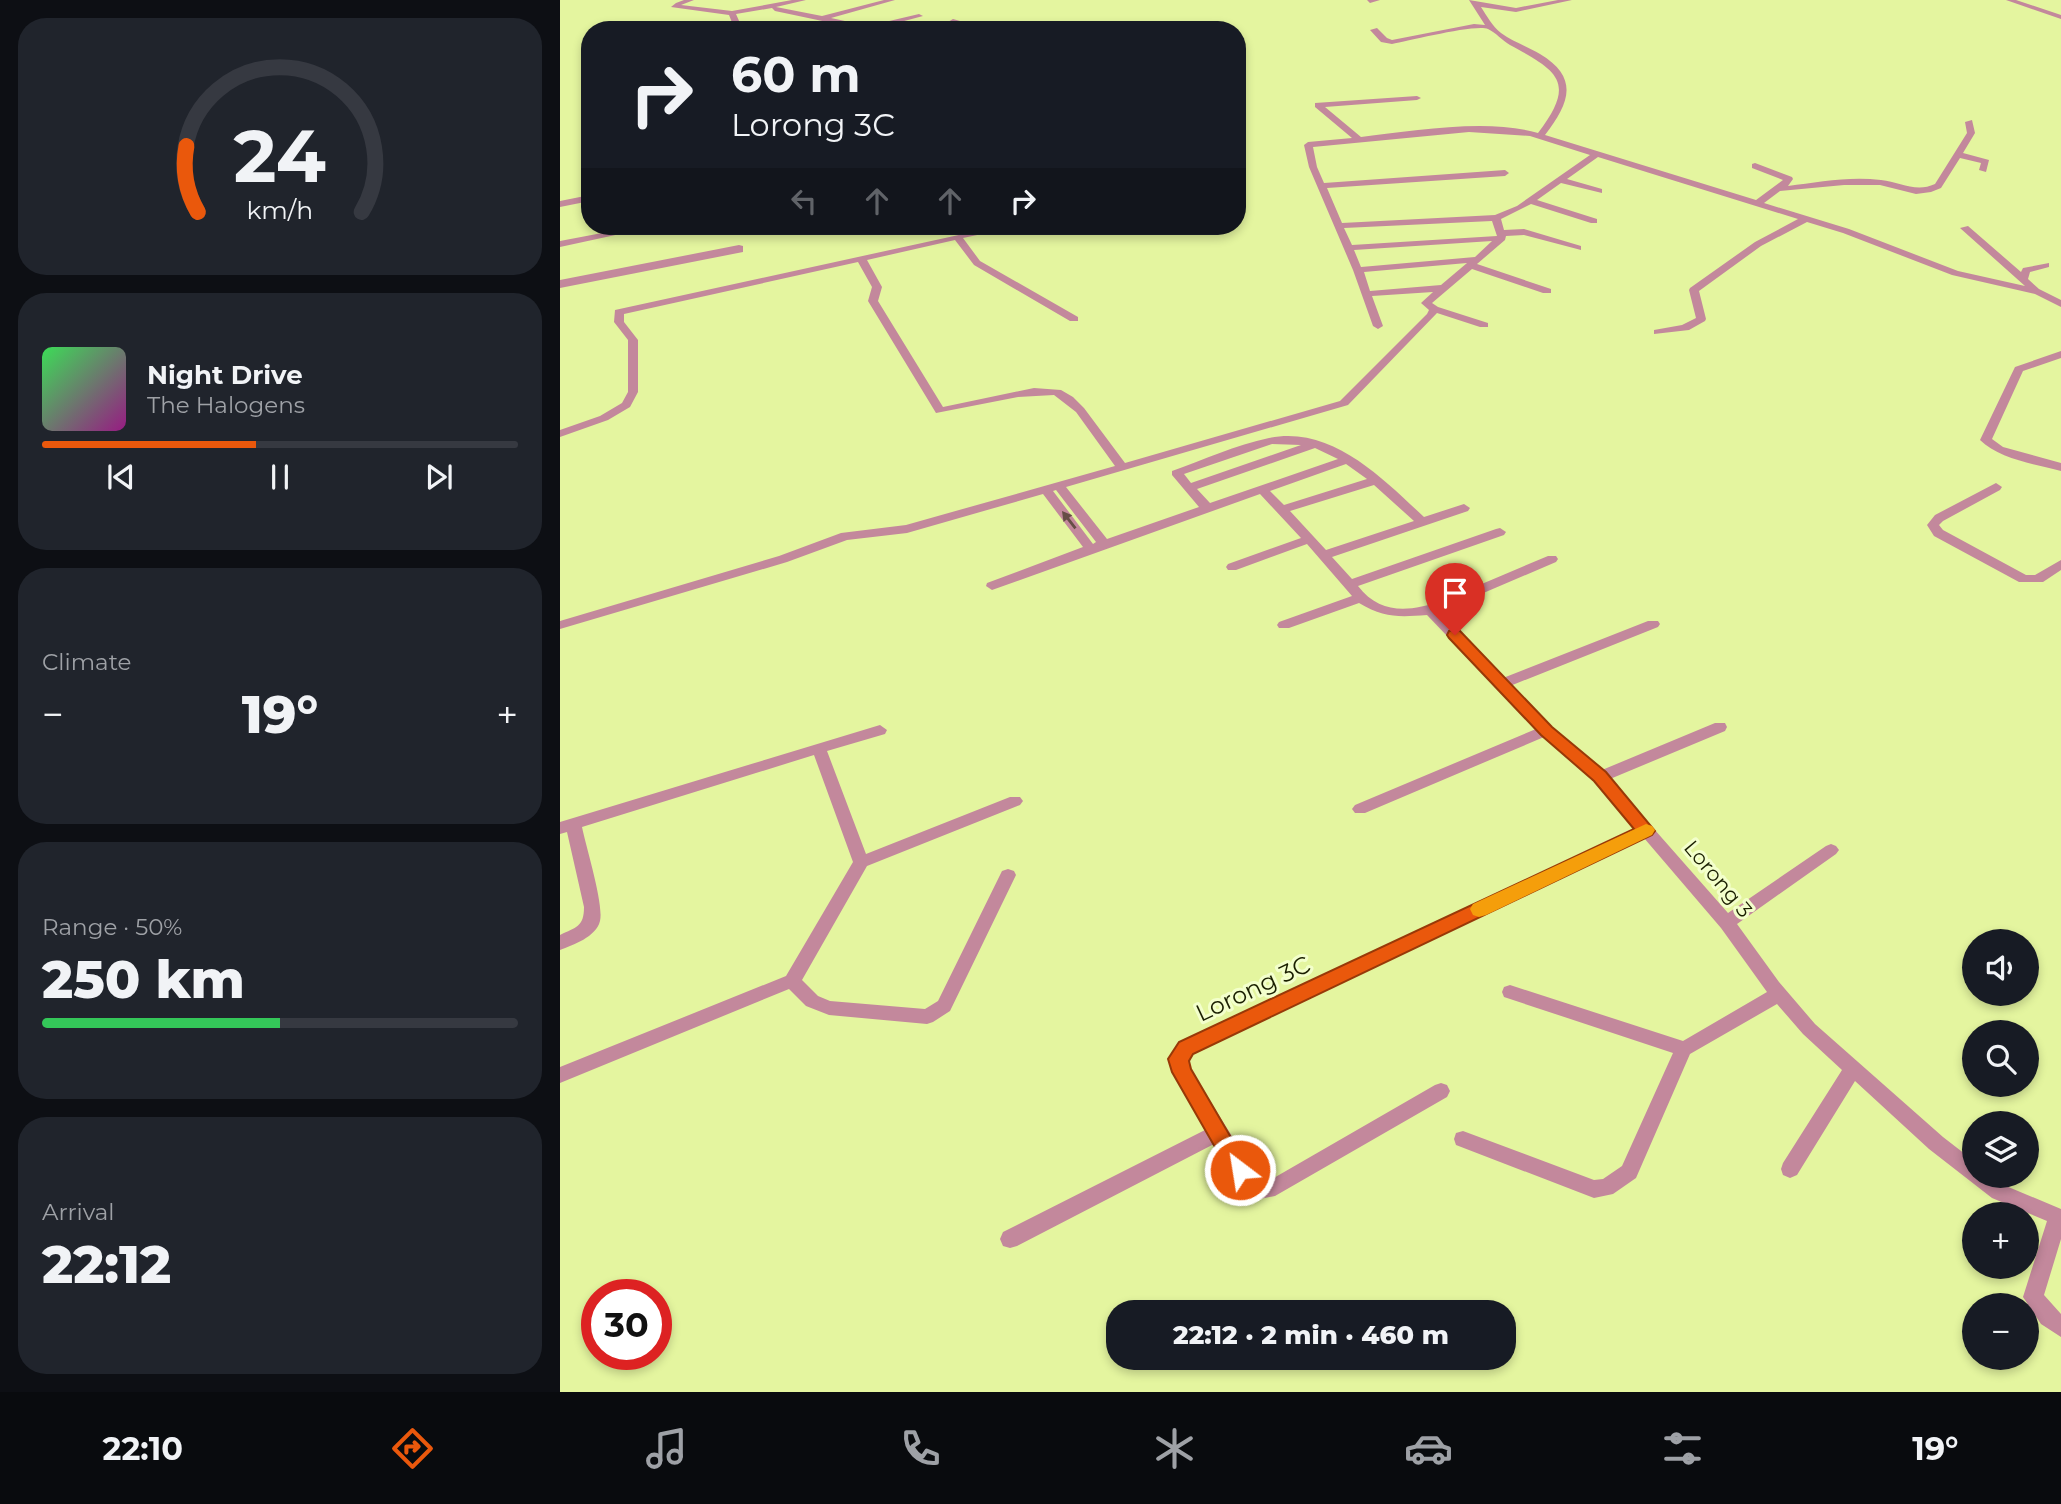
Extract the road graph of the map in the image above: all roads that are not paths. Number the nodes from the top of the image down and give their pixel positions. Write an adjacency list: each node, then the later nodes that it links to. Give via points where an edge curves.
1 (691, 0): 8 (street, via 675,7)
2 (803, 0): 7 (street)
3 (892, 0): 11 (street)
4 (1569, 0): 6 (street, via 1516,10)
5 (2009, 0): 10 (street)
6 (1474, 2): 15 (street)
7 (771, 4): 8 (street); 11 (street)
8 (732, 13): 12 (street)
9 (919, 16): 14 (street)
10 (2061, 17)
11 (819, 19): 13 (street)
12 (735, 21)
13 (830, 21)
14 (897, 21)
15 (1489, 27): 16 (street, via 1392,42); 20 (street, via 1551,64 1558,77 1564,99)
16 (1374, 30)
17 (1417, 98): 21 (street, via 1318,105)
18 (1969, 122): 23 (street, via 1971,133)
19 (1487, 130): 20 (street); 21 (street); 22 (street, via 1485,138 1479,139)
20 (1541, 134): 24 (street)
21 (1358, 139): 22 (street, via 1308,145)
22 (1309, 150): 30 (street)
23 (1958, 155): 26 (street, via 1986,162); 31 (street, via 1930,191 1876,182)
24 (1592, 157): 28 (street); 29 (street); 36 (street)
25 (1755, 166): 31 (street, via 1788,177)
26 (1983, 170)
27 (1505, 173): 30 (street)
28 (1634, 174)
29 (1560, 180): 32 (street); 34 (street)
30 (1322, 186): 40 (street)
31 (1782, 189): 36 (street)
32 (1598, 191)
33 (581, 200): 35 (street)
34 (1530, 201): 37 (street); 39 (street)
35 (560, 204)
36 (1758, 204): 38 (street)
37 (1496, 218): 40 (street); 44 (street)
38 (1806, 219): 58 (street, via 1964,276); 65 (street, via 1758,244 1694,290 1701,319 1685,328)
39 (1594, 221)
40 (1338, 226): 47 (street)
41 (1965, 228): 54 (street)
42 (606, 235): 46 (street)
43 (966, 235): 45 (street)
44 (1501, 236): 47 (street); 48 (street, via 1524,232); 51 (street)
45 (957, 237): 50 (street); 62 (street, via 977,263)
46 (560, 244)
47 (1348, 248): 53 (street)
48 (1578, 248)
49 (739, 249): 55 (street)
50 (861, 258): 67 (street, via 619,312 619,322 633,340 633,392 626,405 604,418); 71 (street, via 877,287 873,300 940,411 1055,391 1076,405)
51 (1475, 262): 53 (street); 56 (street); 57 (street)
52 (2046, 265): 54 (street, via 2026,270)
53 (1358, 270): 59 (street)
54 (2023, 280): 58 (street)
55 (560, 284)
56 (1445, 288): 59 (street); 61 (street, via 1426,303)
57 (1547, 291)
58 (2038, 292): 60 (street)
59 (1366, 294): 63 (street)
60 (2061, 304)
61 (1434, 309): 64 (street); 71 (street, via 1335,407)
62 (1074, 319)
63 (1378, 326)
64 (1484, 326)
65 (1658, 332)
66 (2061, 354): 70 (street, via 2019,369 1986,440 1999,449)
67 (560, 434)
68 (1313, 445): 69 (street); 75 (street); 75 (street, via 1271,441 1177,473)
69 (1350, 459): 72 (street); 76 (street)
70 (2061, 467)
71 (1122, 469): 73 (street)
72 (1376, 480): 80 (street); 81 (street)
73 (1060, 486): 77 (street); 84 (street)
74 (1996, 487): 87 (street, via 1939,518 1933,524 1938,533 2024,579 2038,579)
75 (1188, 488): 78 (street)
76 (1262, 488): 78 (street); 80 (street)
77 (1047, 491): 84 (street, one-way to 77); 94 (street, via 907,529 845,536)
78 (1206, 508): 84 (street)
79 (1464, 508): 81 (street)
80 (1282, 510): 83 (street)
81 (1422, 522): 85 (street)
82 (1500, 531): 89 (street)
83 (1309, 539): 85 (street); 88 (street)
84 (1098, 546): 90 (street)
85 (1325, 555): 89 (street)
86 (1552, 559): 92 (street)
87 (2061, 564)
88 (1232, 567)
89 (1350, 584): 91 (street)
90 (992, 586)
91 (1360, 598): 92 (street, via 1380,610); 95 (street)
92 (1430, 611): 96 (street, Lorong 3)
93 (1653, 624): 96 (street)
94 (560, 625)
95 (1284, 625)
96 (1501, 684): 99 (street, Lorong 3)
97 (1720, 727): 101 (street)
98 (880, 730): 100 (street)
99 (1546, 731): 101 (street, Lorong 3); 103 (street)
100 (819, 749): 104 (street); 107 (street)
101 (1600, 777): 105 (street, Lorong 3)
102 (1015, 801): 107 (street)
103 (1360, 809)
104 (566, 825): 110 (street, via 592,907 592,921 584,931)
105 (1646, 831): 109 (street, Lorong 3); 118 (street, Lorong 3C, via 1186,1048 1178,1059 1182,1072)
106 (1830, 850): 109 (street)
107 (861, 862): 111 (street)
108 (1008, 875): 111 (street, via 944,1006 927,1017 830,1008 812,1001)
109 (1727, 923): 113 (street, Lorong 3)
110 (560, 943)
111 (792, 981): 116 (street)
112 (1510, 992): 114 (street)
113 (1779, 994): 114 (street); 115 (street, Lorong 3)
114 (1684, 1049): 119 (street, via 1629,1172 1606,1188 1594,1189)
115 (1853, 1069): 120 (street, Lorong 3); 121 (street)
116 (560, 1075)
117 (1441, 1091): 118 (street, Lorong 3C, via 1275,1187 1259,1191 1251,1188)
118 (1218, 1133): 124 (street)
119 (1462, 1139)
120 (1962, 1163)
121 (1790, 1169)
122 (1994, 1188): 123 (street)
123 (2060, 1217): 125 (street, via 2033,1297)
124 (1010, 1239)
125 (2061, 1327)

